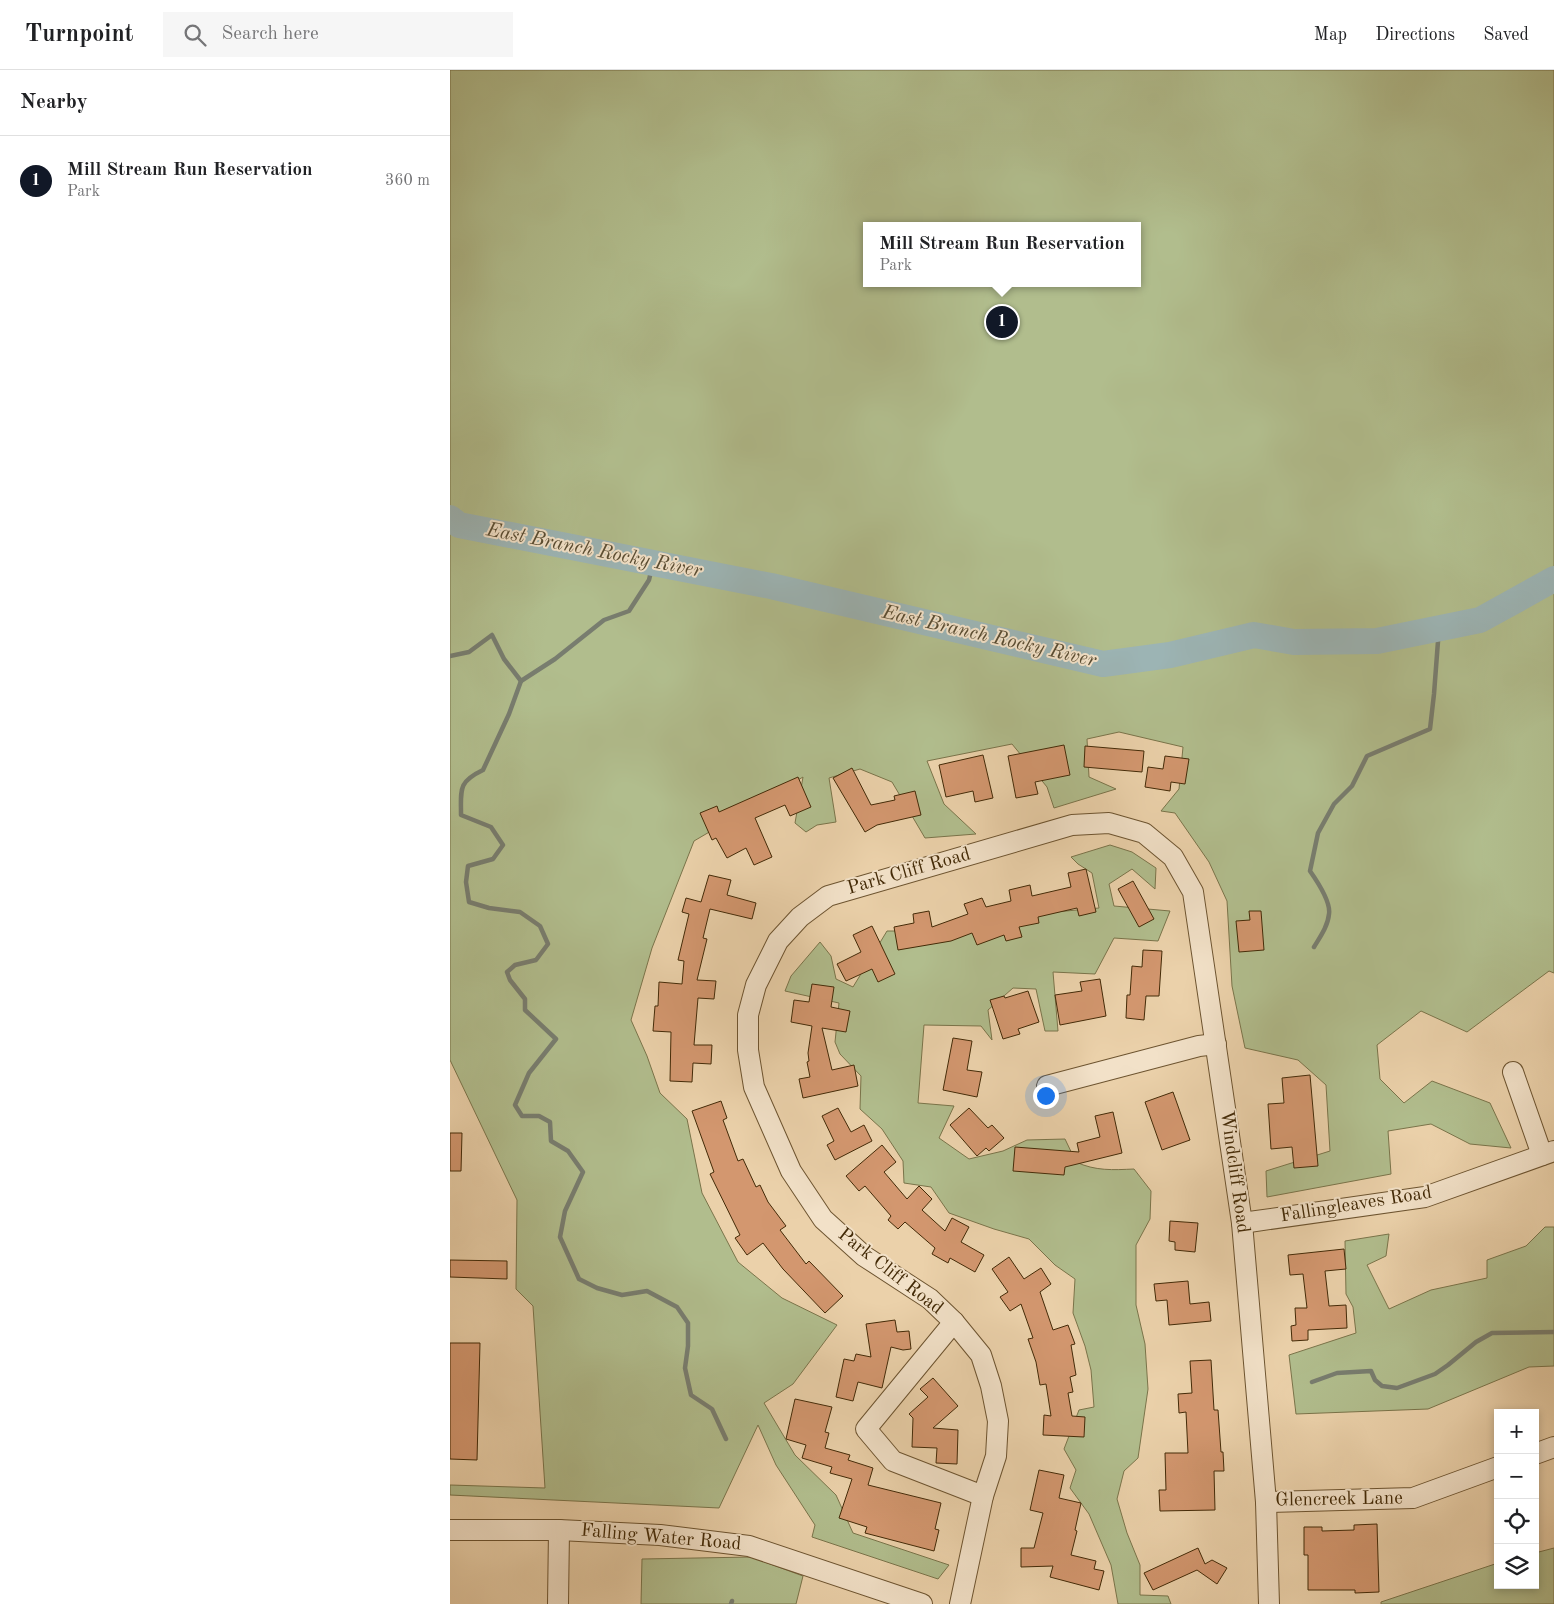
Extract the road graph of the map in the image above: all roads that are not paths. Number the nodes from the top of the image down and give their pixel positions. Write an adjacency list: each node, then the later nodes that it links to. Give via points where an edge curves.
1 (1072, 825): 2 (street, Windcliff Road, via 1109,823 1144,833 1173,857 1193,892); 7 (street, Park Cliff Road, via 828,896 800,917 778,941 756,984 748,1015 748,1050 754,1087 791,1171 823,1219 864,1256 930,1299)
2 (1216, 1044): 4 (street); 6 (street, Windcliff Road)
3 (1512, 1072): 5 (street)
4 (1047, 1086)
5 (1548, 1153): 6 (street, Fallingleaves Road, via 1425,1197)
6 (1242, 1223): 12 (street, Windcliff Road)
7 (954, 1322): 11 (street, Park Cliff Road, via 981,1355 998,1421 996,1456); 11 (street, via 866,1428 893,1461)
8 (1554, 1447): 9 (street)
9 (1539, 1453)
10 (1494, 1469): 12 (street, Glencreek Lane, via 1413,1498)
11 (984, 1496): 17 (street, Park Cliff Road)
12 (1266, 1502): 18 (street, Windcliff Road)
13 (450, 1530): 14 (street, Falling Water Road)
14 (559, 1530): 15 (street, Falling Water Road, via 660,1535 749,1546); 16 (street)
15 (914, 1603)
16 (558, 1604)
17 (960, 1604)
18 (1269, 1604)

